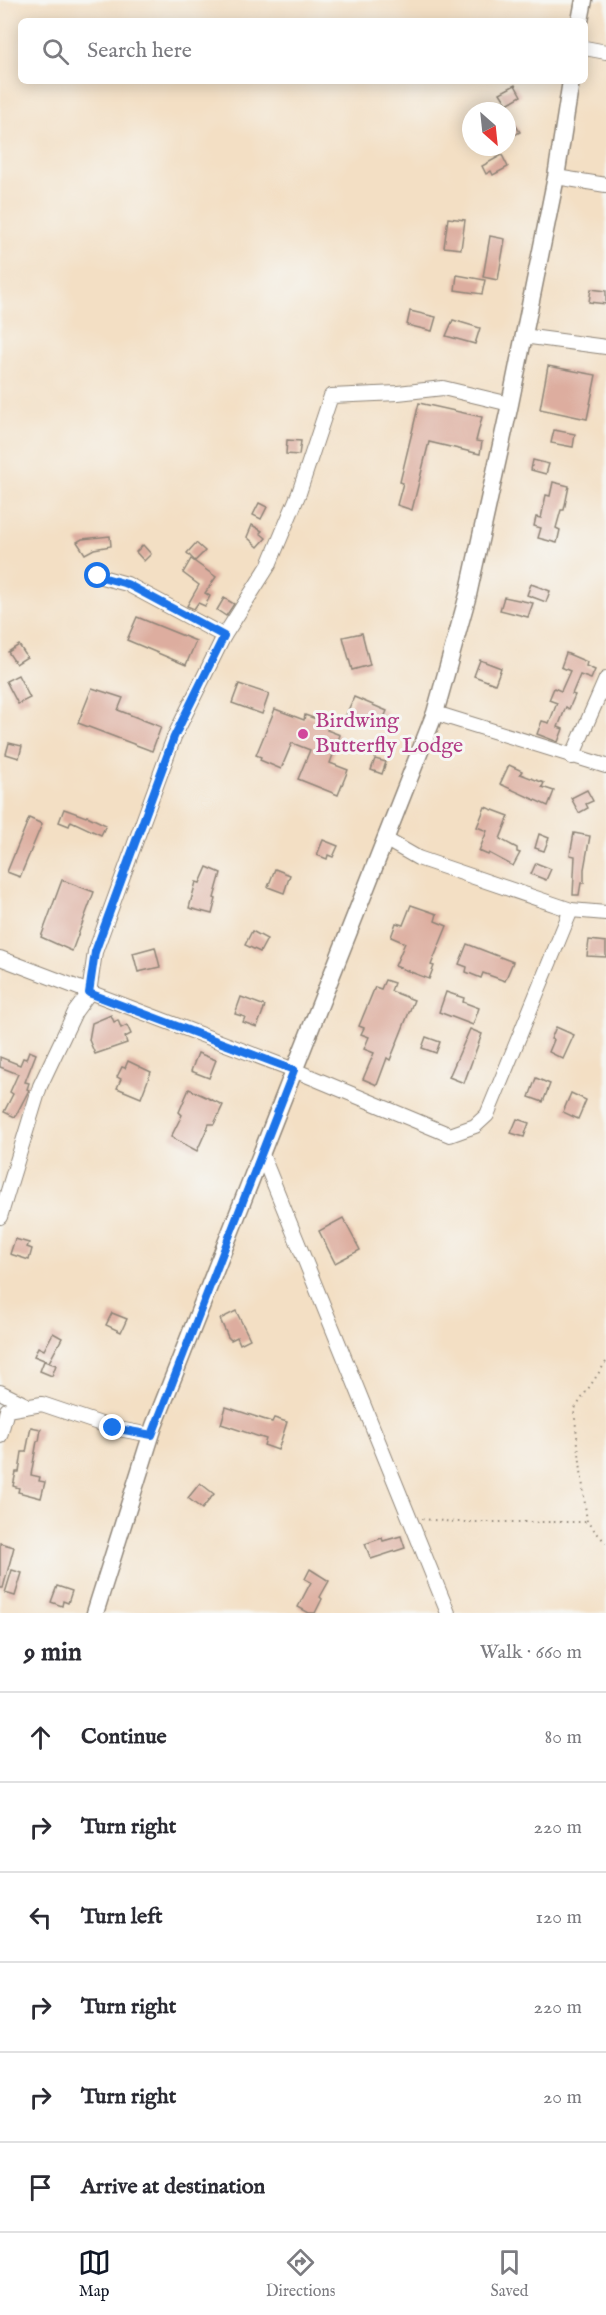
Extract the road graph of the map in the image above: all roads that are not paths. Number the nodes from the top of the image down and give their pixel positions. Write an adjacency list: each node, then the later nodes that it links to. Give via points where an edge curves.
1 (584, 0): 2 (main road)
2 (581, 18)
3 (588, 49): 4 (street)
4 (606, 52)
5 (571, 84): 6 (main road)
6 (556, 177): 7 (street); 8 (main road)
7 (606, 185)
8 (523, 336): 9 (street); 10 (main road)
9 (606, 347)
10 (510, 404): 12 (street, via 442,388 331,396 299,493 269,565); 14 (main road, via 468,595)
11 (98, 576): 12 (street, via 127,584)
12 (224, 636): 21 (street, via 174,737 95,952)
13 (606, 679): 15 (street)
14 (435, 713): 15 (street); 17 (main road)
15 (573, 757): 16 (street)
16 (606, 766)
17 (385, 839): 18 (street, via 418,858); 22 (main road)
18 (571, 910): 19 (street); 22 (street, via 487,1115 475,1126 450,1135)
19 (606, 913)
20 (0, 958): 21 (street)
21 (89, 993): 22 (street); 24 (street, via 75,1012 40,1086)
22 (294, 1070): 23 (main road)
23 (261, 1152): 27 (main road); 30 (street)
24 (0, 1217)
25 (0, 1392): 26 (street)
26 (28, 1406): 27 (street, via 42,1404 113,1428); 28 (street, via 7,1410)
27 (152, 1435): 29 (main road)
28 (0, 1436)
29 (95, 1613)
30 (448, 1613)

